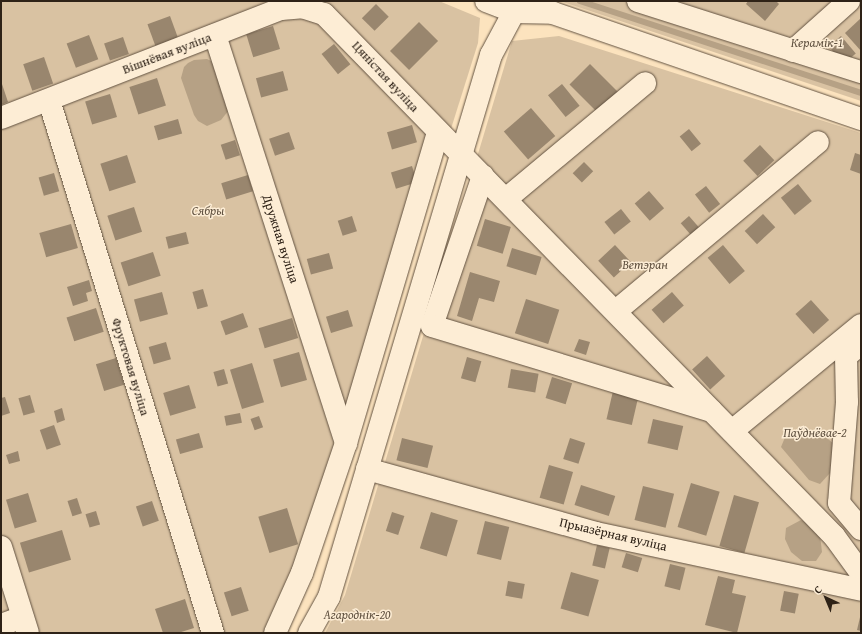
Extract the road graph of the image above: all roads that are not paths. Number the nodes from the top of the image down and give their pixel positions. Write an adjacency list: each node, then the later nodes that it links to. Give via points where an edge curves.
1 (486, 1): 4 (street)
2 (638, 1): 7 (street)
3 (849, 1): 7 (street)
4 (515, 6): 12 (street, via 553,13); 15 (street, via 491,55)
5 (333, 22): 6 (street, Вішнёвая вуліца, via 314,10 291,7); 13 (street, Цяністая вуліца)
6 (215, 35): 10 (street, Вішнёвая вуліца); 24 (street, Дружная вуліца)
7 (794, 51): 8 (street)
8 (861, 72)
9 (645, 83): 17 (street)
10 (49, 100): 11 (street, Вішнёвая вуліца); 32 (street, Фруктовая вуліца)
11 (1, 118)
12 (861, 120)
13 (438, 133): 15 (street, Цяністая вуліца); 24 (street)
14 (818, 142): 18 (street)
15 (462, 154): 16 (street, Цяністая вуліца); 25 (street)
16 (483, 176): 17 (street, Цяністая вуліца); 22 (street, via 432,326)
17 (506, 199): 18 (street, Цяністая вуліца)
18 (616, 311): 22 (street, Цяністая вуліца)
19 (861, 325): 23 (street)
20 (853, 350): 21 (street)
21 (854, 402): 26 (street, via 839,503)
22 (713, 411): 23 (street, Цяністая вуліца)
23 (732, 431): 28 (street, Цяністая вуліца, via 834,536)
24 (346, 443): 33 (street, via 302,573)
25 (367, 469): 29 (street, Прыазёрная вуліца, via 596,533); 34 (street, via 329,597)
26 (861, 529)
27 (1, 546): 31 (street)
28 (861, 573)
29 (861, 590)
30 (1, 625): 31 (street)
31 (26, 625)
32 (213, 633)
33 (275, 633)
34 (309, 633)

